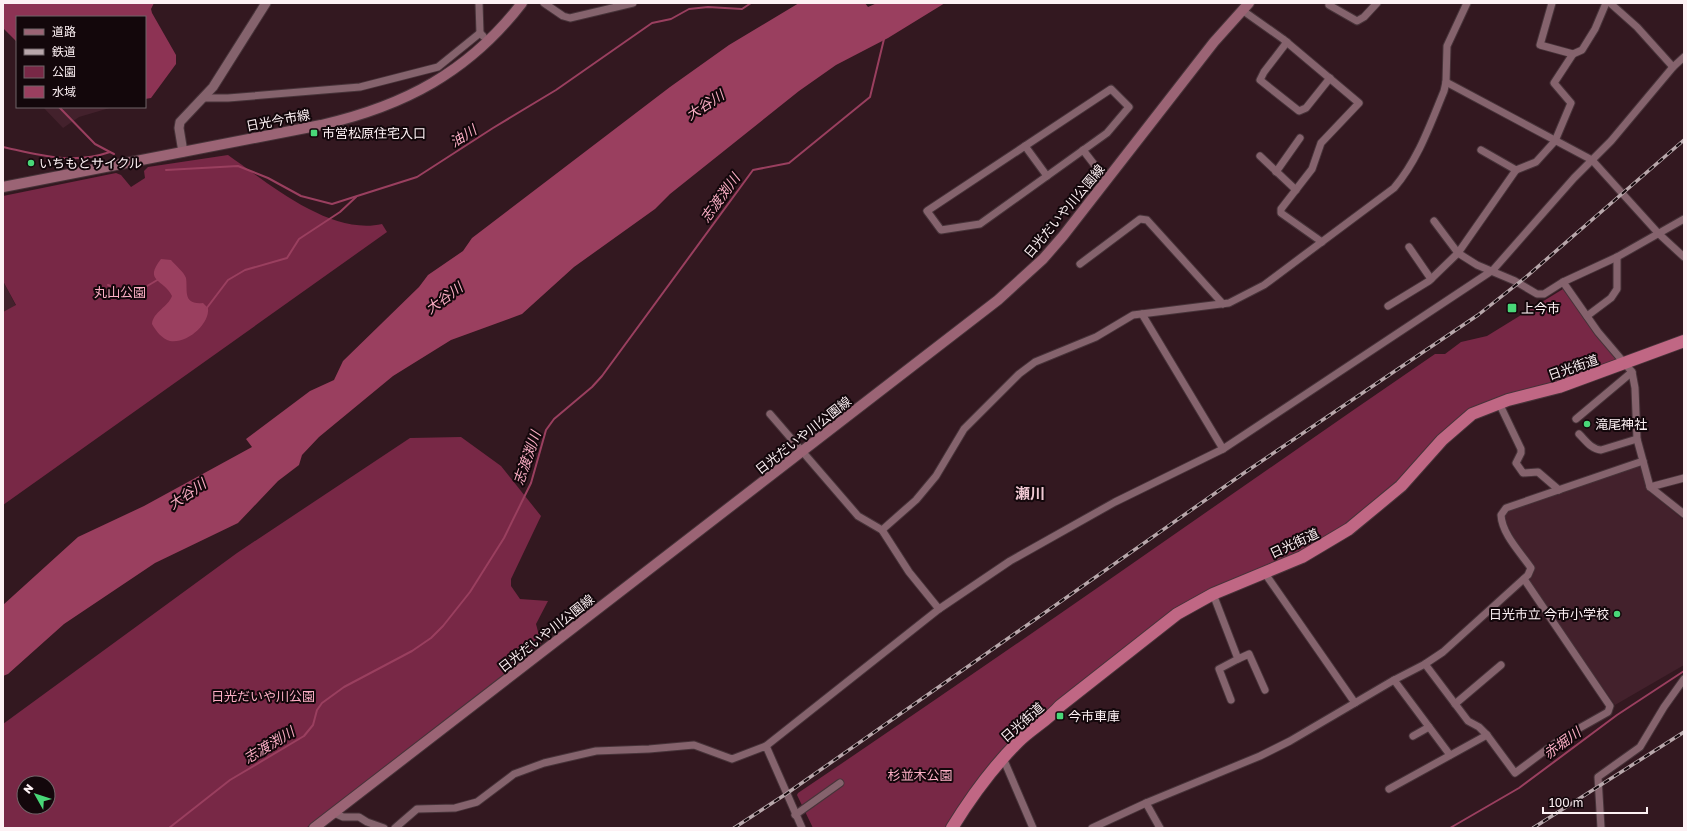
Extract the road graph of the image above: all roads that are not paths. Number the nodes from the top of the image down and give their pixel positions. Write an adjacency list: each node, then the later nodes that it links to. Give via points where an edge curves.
1 (266, 3): 21 (street)
2 (479, 3): 13 (street)
3 (522, 3): 14 (main road, 日光今市線)
4 (544, 3): 5 (street, via 570,18)
5 (633, 3)
6 (1377, 3): 11 (street, via 1364,17 1357,20)
7 (1467, 3): 20 (street, via 1447,46)
8 (1552, 3): 16 (street, via 1540,45)
9 (1606, 3): 16 (street, via 1595,29 1582,50)
10 (1610, 3): 18 (street, via 1637,27)
11 (1329, 5)
12 (1246, 6): 15 (street); 33 (main road, 日光だいや川公園線, via 1214,42)
13 (480, 33): 14 (street); 21 (street, via 438,67 360,87)
14 (489, 41): 27 (main road, 日光今市線, via 438,81 381,108 328,123)
15 (1287, 42): 19 (street); 19 (street, via 1260,80 1299,111 1306,108)
16 (1573, 54): 23 (street, via 1554,83 1571,103)
17 (1684, 57): 18 (street)
18 (1673, 67): 29 (street)
19 (1330, 78): 35 (street, via 1359,104 1321,143 1312,169)
20 (1446, 82): 23 (street); 39 (street, via 1421,145 1404,176 1394,188)
21 (204, 98): 27 (street, via 180,122)
22 (1300, 138): 31 (street)
23 (1555, 140): 29 (street); 30 (street, via 1536,162)
24 (1025, 146): 25 (street, via 1111,89 1129,107 1107,133); 32 (street); 32 (street, via 927,211 941,230 980,224)
25 (1084, 150): 32 (street); 33 (street)
26 (1481, 150): 30 (street)
27 (183, 152): 34 (main road, 日光今市線)
28 (1260, 156): 31 (street)
29 (1592, 160): 38 (street); 45 (street)
30 (1516, 170): 41 (street)
31 (1276, 172): 35 (street)
32 (1047, 176)
33 (1107, 181): 60 (main road, 日光だいや川公園線, via 1053,247 1009,290)
34 (3, 187)
35 (1296, 190): 39 (street, via 1281,209 1281,213)
36 (1684, 219): 38 (street)
37 (1434, 221): 41 (street)
38 (1659, 234): 42 (street); 43 (street)
39 (1322, 242): 48 (street, via 1264,284)
40 (1409, 247): 46 (street)
41 (1458, 253): 45 (street, via 1477,265); 46 (street)
42 (1617, 257): 47 (street); 51 (street, via 1617,289 1611,298)
43 (1684, 258)
44 (1080, 264): 48 (street, via 1140,219 1147,220)
45 (1493, 270): 47 (street, via 1537,294 1544,294); 59 (street)
46 (1431, 279): 49 (street)
47 (1563, 282): 51 (street)
48 (1223, 304): 50 (street)
49 (1388, 306)
50 (1142, 314): 59 (street); 66 (street, via 1133,315 1096,337 1035,362 1019,374 964,429 936,476 916,500)
51 (1587, 316): 53 (street)
52 (1684, 341): 53 (highway, 日光街道)
53 (1628, 368): 54 (highway, 日光街道); 56 (street); 58 (street, via 1635,388)
54 (1499, 403): 64 (street, via 1521,449 1516,463 1520,471 1538,472); 67 (highway, 日光街道, via 1472,414 1456,427 1401,486 1350,529 1302,557)
55 (770, 414): 60 (street)
56 (1576, 419)
57 (1579, 434): 58 (street, via 1596,450)
58 (1637, 439): 61 (street)
59 (1223, 449): 70 (street, via 1114,502 1023,554)
60 (804, 451): 66 (street, via 858,516); 89 (main road, 日光だいや川公園線)
61 (1643, 461): 63 (street); 64 (street)
62 (1684, 478): 63 (street)
63 (1650, 486): 65 (street)
64 (1558, 490): 68 (street, via 1506,508 1501,515 1501,522 1530,568)
65 (1684, 514)
66 (882, 530): 70 (street, via 909,572)
67 (1264, 572): 69 (highway, 日光街道); 78 (street)
68 (1524, 579): 72 (street, via 1443,652); 81 (street, via 1610,706 1608,712 1562,738 1515,774)
69 (1213, 594): 71 (street); 85 (highway, 日光街道, via 1164,624 1060,706)
70 (939, 609): 83 (street)
71 (1238, 659): 76 (street, via 1249,654); 77 (street, via 1219,668)
72 (1425, 664): 75 (street); 79 (street)
73 (1500, 665): 79 (street)
74 (1684, 679): 100 (street, via 1664,706 1640,747 1598,777)
75 (1394, 680): 78 (street); 80 (street)
76 (1265, 690)
77 (1231, 700)
78 (1355, 703): 88 (street, via 1260,756)
79 (1455, 704): 81 (street, via 1468,721)
80 (1429, 727): 82 (street); 84 (street)
81 (1487, 735): 84 (street)
82 (1413, 736)
83 (766, 746): 90 (street); 94 (street, via 732,759 694,745 596,751 544,763 514,774 477,802 455,808 417,809)
84 (1450, 755): 87 (street)
85 (1003, 758): 96 (highway, 日光街道); 97 (street)
86 (840, 783): 90 (street)
87 (1389, 789)
88 (1146, 803): 98 (street); 99 (street)
89 (334, 813): 91 (street, via 343,817 359,817); 92 (main road, 日光だいや川公園線)
90 (795, 815): 95 (street)
91 (365, 825): 93 (street)
92 (314, 828)
93 (384, 828)
94 (395, 828)
95 (802, 828)
96 (952, 828)
97 (1033, 828)
98 (1092, 828)
99 (1160, 828)
100 (1601, 828)

